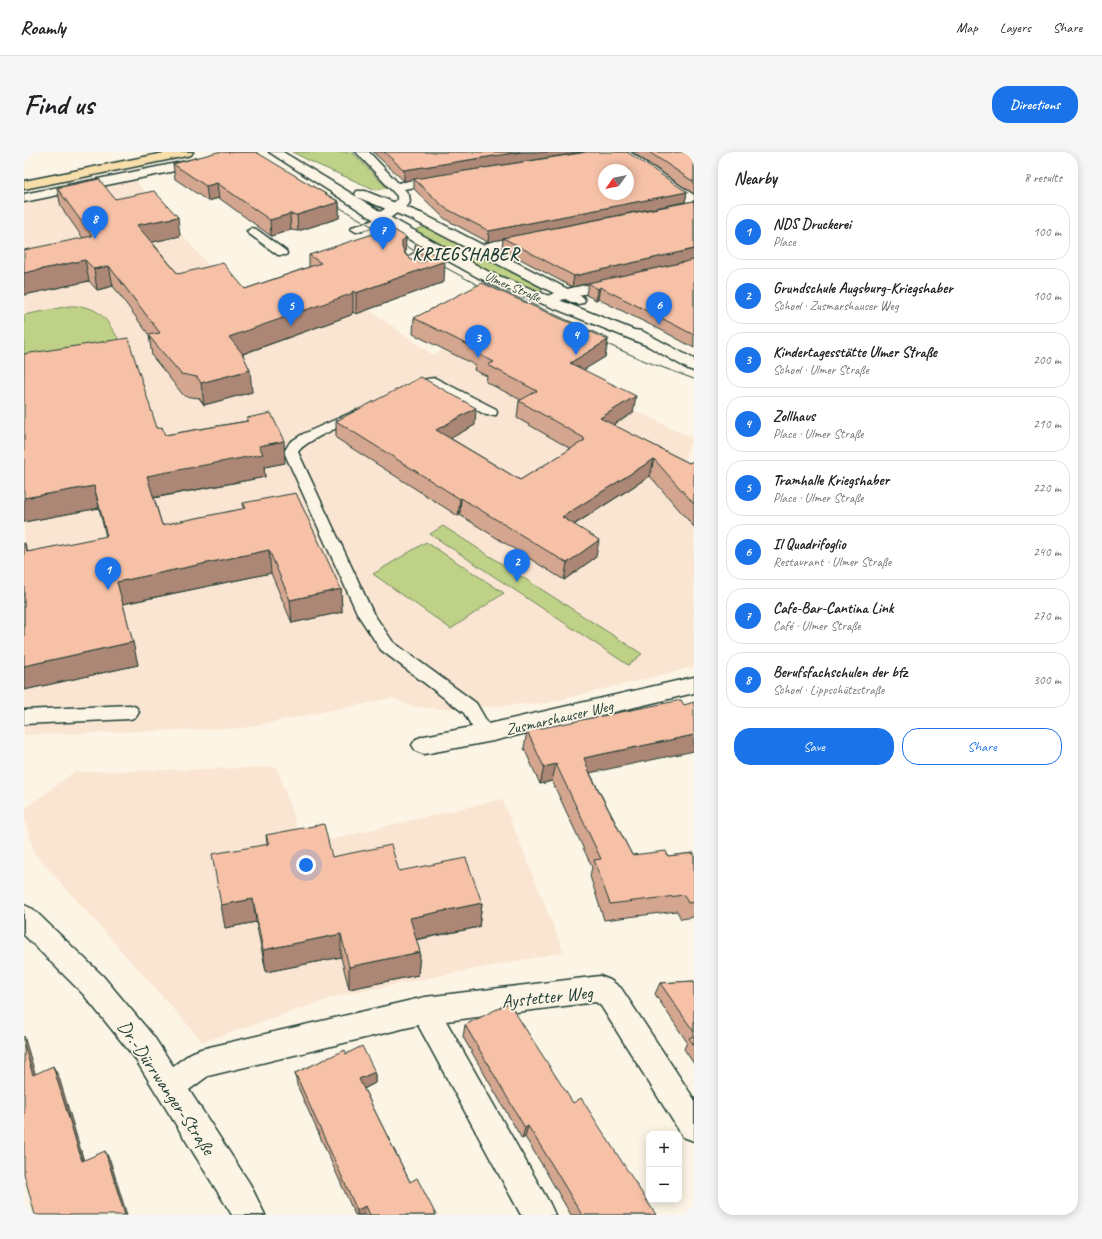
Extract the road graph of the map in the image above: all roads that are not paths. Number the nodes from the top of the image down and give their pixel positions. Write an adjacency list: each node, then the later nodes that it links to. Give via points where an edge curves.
1 (147, 152): 8 (highway)
2 (187, 152): 10 (highway)
3 (248, 152): 12 (street)
4 (275, 152): 9 (street, Ulmer Straße)
5 (362, 152): 11 (street)
6 (622, 152): 13 (street)
7 (458, 176): 11 (street)
8 (24, 177)
9 (322, 180): 15 (street, Ulmer Straße); 17 (street, Ulmer Straße)
10 (24, 185)
11 (396, 187): 15 (street, via 403,195 404,201)
12 (24, 198)
13 (694, 201)
14 (694, 206): 16 (street)
15 (396, 208): 17 (street); 22 (street, Ulmer Straße)
16 (679, 209)
17 (381, 218): 18 (lane, via 375,223); 21 (street, Ulmer Straße)
18 (356, 229)
19 (252, 231): 23 (lane)
20 (545, 235): 22 (street, via 499,244)
21 (437, 249): 24 (lane, via 407,262 408,270); 27 (street, Ulmer Straße, via 484,275)
22 (484, 250): 26 (street, Ulmer Straße)
23 (282, 253)
24 (419, 279)
25 (628, 280): 26 (street)
26 (566, 294): 27 (street); 28 (street, Ulmer Straße)
27 (548, 301): 28 (street, Ulmer Straße)
28 (649, 342): 29 (street, Ulmer Straße)
29 (694, 366)
30 (397, 396): 32 (lane, via 424,383 435,382)
31 (370, 408): 36 (lane, via 308,437 294,445 291,452 366,615 387,646 470,708)
32 (491, 412)
33 (694, 685): 36 (street, Zusmarshauser Weg)
34 (130, 712): 35 (lane)
35 (24, 717)
36 (485, 734): 37 (street, Zusmarshauser Weg)
37 (424, 745)
38 (24, 917): 40 (street, Dr.-Dürrwanger-Straße, via 93,985 144,1047)
39 (425, 1010): 40 (street, Aystetter Weg, via 201,1063); 41 (street, Aystetter Weg, via 600,989 611,997); 43 (street)
40 (169, 1087): 42 (street, Dr.-Dürrwanger-Straße, via 239,1195)
41 (694, 1126)
42 (249, 1215)
43 (540, 1215)

